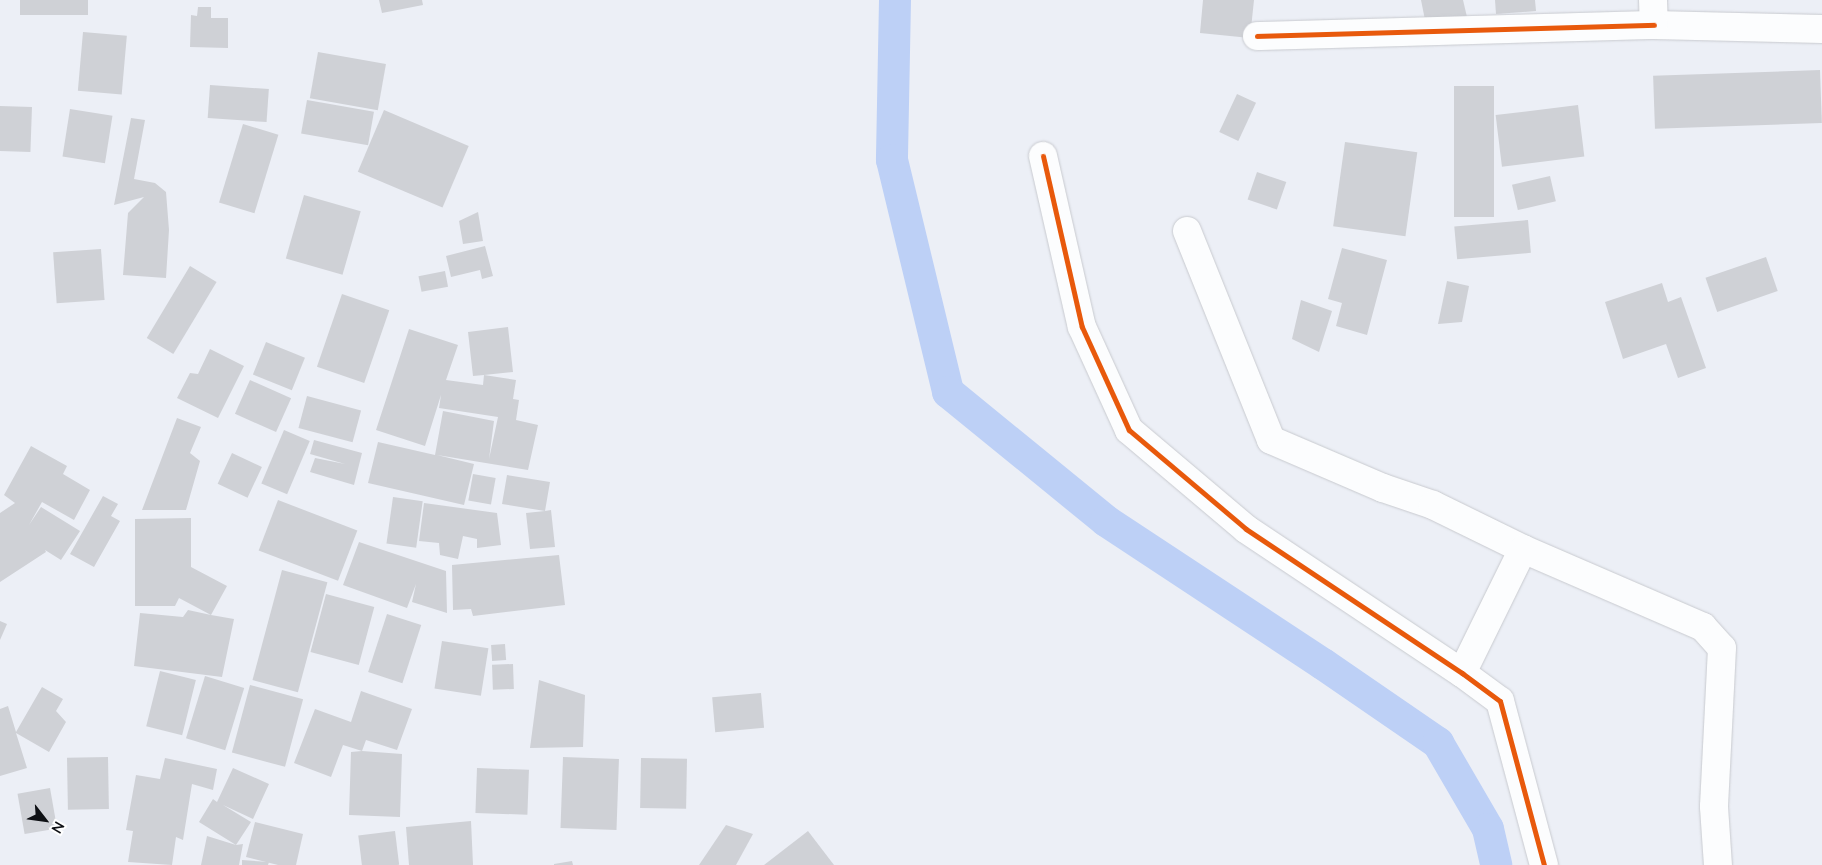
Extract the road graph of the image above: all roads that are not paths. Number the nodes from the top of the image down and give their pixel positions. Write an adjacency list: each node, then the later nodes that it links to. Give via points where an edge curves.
1 (1654, 13): 2 (street); 3 (street)
2 (1822, 29)
3 (1257, 36)
4 (1042, 156): 7 (street, via 1082,327 1129,430 1246,530)
5 (1187, 231): 6 (street, via 1270,440 1383,488 1433,505)
6 (1523, 549): 7 (street); 9 (street, via 1703,627 1722,648 1714,807)
7 (1462, 673): 8 (street, via 1500,701)
8 (1544, 865)
9 (1718, 865)

